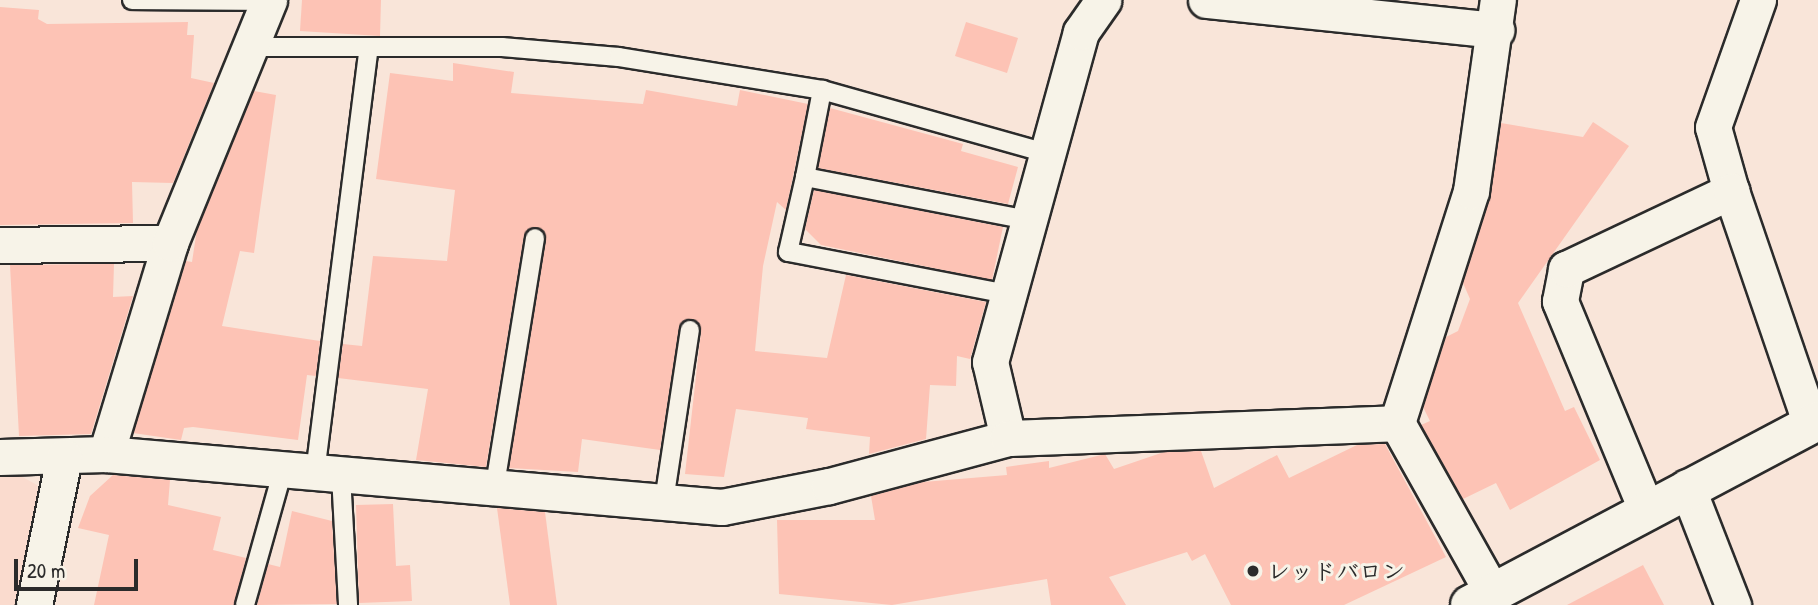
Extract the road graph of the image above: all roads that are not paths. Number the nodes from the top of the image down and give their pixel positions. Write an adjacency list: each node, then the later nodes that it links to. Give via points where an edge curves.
1 (132, 0): 2 (lane)
2 (268, 0): 7 (street)
3 (1103, 0): 10 (street, via 1081,32)
4 (1206, 0): 6 (street)
5 (1758, 0): 12 (street, via 1713,127)
6 (1497, 15): 19 (street, via 1471,191)
7 (248, 47): 8 (lane); 15 (street)
8 (369, 47): 9 (lane, via 502,47 619,57); 25 (lane)
9 (822, 90): 10 (lane); 11 (lane)
10 (1050, 154): 13 (street)
11 (804, 177): 13 (lane); 17 (lane, via 788,252)
12 (1731, 191): 20 (street); 29 (street, via 1566,269 1560,301)
13 (1034, 221): 17 (street)
14 (535, 238): 26 (lane)
15 (170, 243): 16 (street); 22 (street)
16 (0, 246)
17 (1012, 295): 21 (street, via 990,362)
18 (690, 330): 28 (lane)
19 (1397, 423): 21 (street); 30 (street)
20 (1814, 423): 27 (street)
21 (1008, 438): 28 (street, via 829,486 722,507)
22 (106, 454): 24 (street); 25 (street)
23 (0, 457): 24 (street)
24 (64, 457): 31 (street)
25 (313, 473): 26 (street); 32 (lane); 33 (lane)
26 (495, 485): 28 (street)
27 (1686, 487): 29 (street); 34 (street)
28 (664, 501)
29 (1646, 509): 30 (street)
30 (1481, 598)
31 (34, 605)
32 (245, 605)
33 (348, 605)
34 (1733, 605)

